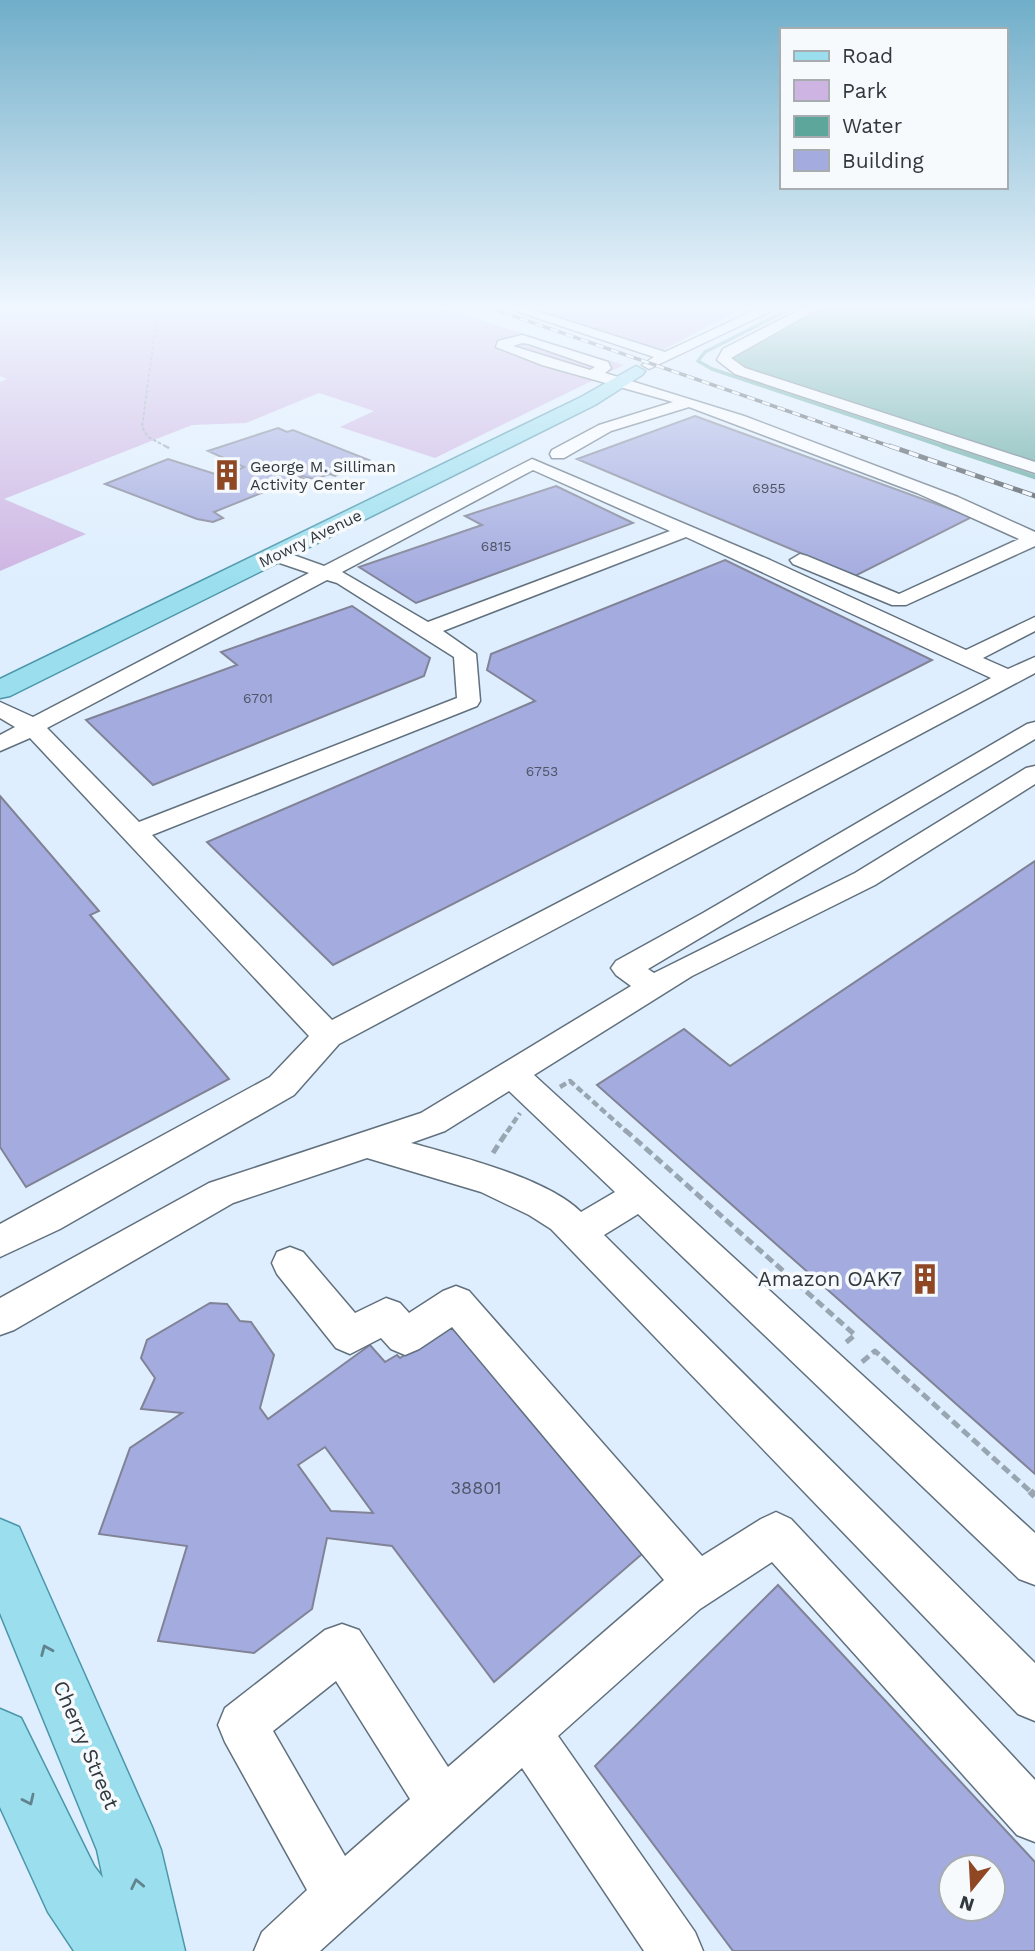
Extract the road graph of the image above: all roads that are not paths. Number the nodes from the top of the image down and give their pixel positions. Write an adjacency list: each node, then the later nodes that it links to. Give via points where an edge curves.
1 (591, 399): 5 (main road, Mowry Avenue)
2 (680, 399): 4 (street)
3 (825, 399): 9 (street)
4 (689, 402): 7 (street, via 605,428); 11 (street, via 983,512)
5 (510, 440): 6 (main road, Mowry Avenue); 7 (street)
6 (486, 451): 8 (street); 12 (main road, Mowry Avenue)
7 (558, 454): 11 (street, via 573,466 899,601)
8 (532, 464): 10 (street); 13 (street)
9 (1035, 468)
10 (686, 531): 15 (street); 16 (street)
11 (1034, 539)
12 (275, 555): 13 (street); 19 (main road, Mowry Avenue)
13 (326, 573): 15 (street, via 344,579); 21 (street)
14 (1035, 623): 16 (street)
15 (426, 630): 25 (street, via 465,654 469,701)
16 (965, 659): 18 (street)
17 (1035, 664): 18 (street)
18 (1008, 678): 27 (street)
19 (0, 690)
20 (0, 709): 21 (street)
21 (33, 727): 23 (street); 25 (street)
22 (1035, 729): 26 (street, via 626,968)
23 (0, 744)
24 (1035, 773): 26 (street, via 865,879)
25 (134, 833): 27 (street)
26 (653, 987): 28 (street)
27 (328, 1036): 32 (street, via 282,1086)
28 (512, 1074): 29 (street, via 433,1122); 30 (street)
29 (366, 1144): 31 (street, via 492,1180 538,1201); 34 (street, via 222,1193)
30 (641, 1194): 31 (street); 36 (street)
31 (578, 1232): 38 (street)
32 (0, 1241)
33 (290, 1263): 37 (street, via 350,1336 386,1315 405,1337 456,1303)
34 (0, 1318)
35 (0, 1546): 45 (main road, Cherry Street, one-way to 35, via 130,1850)
36 (1035, 1563)
37 (697, 1584): 39 (street); 42 (street, via 776,1534)
38 (1035, 1697)
39 (526, 1731): 41 (street); 47 (street)
40 (0, 1739): 44 (main road, one-way to 44, via 71,1889)
41 (443, 1805): 43 (street); 43 (street, via 342,1647 242,1725)
42 (1035, 1816)
43 (339, 1896): 46 (street)
44 (113, 1951)
45 (151, 1951)
46 (281, 1951)
47 (676, 1951)

